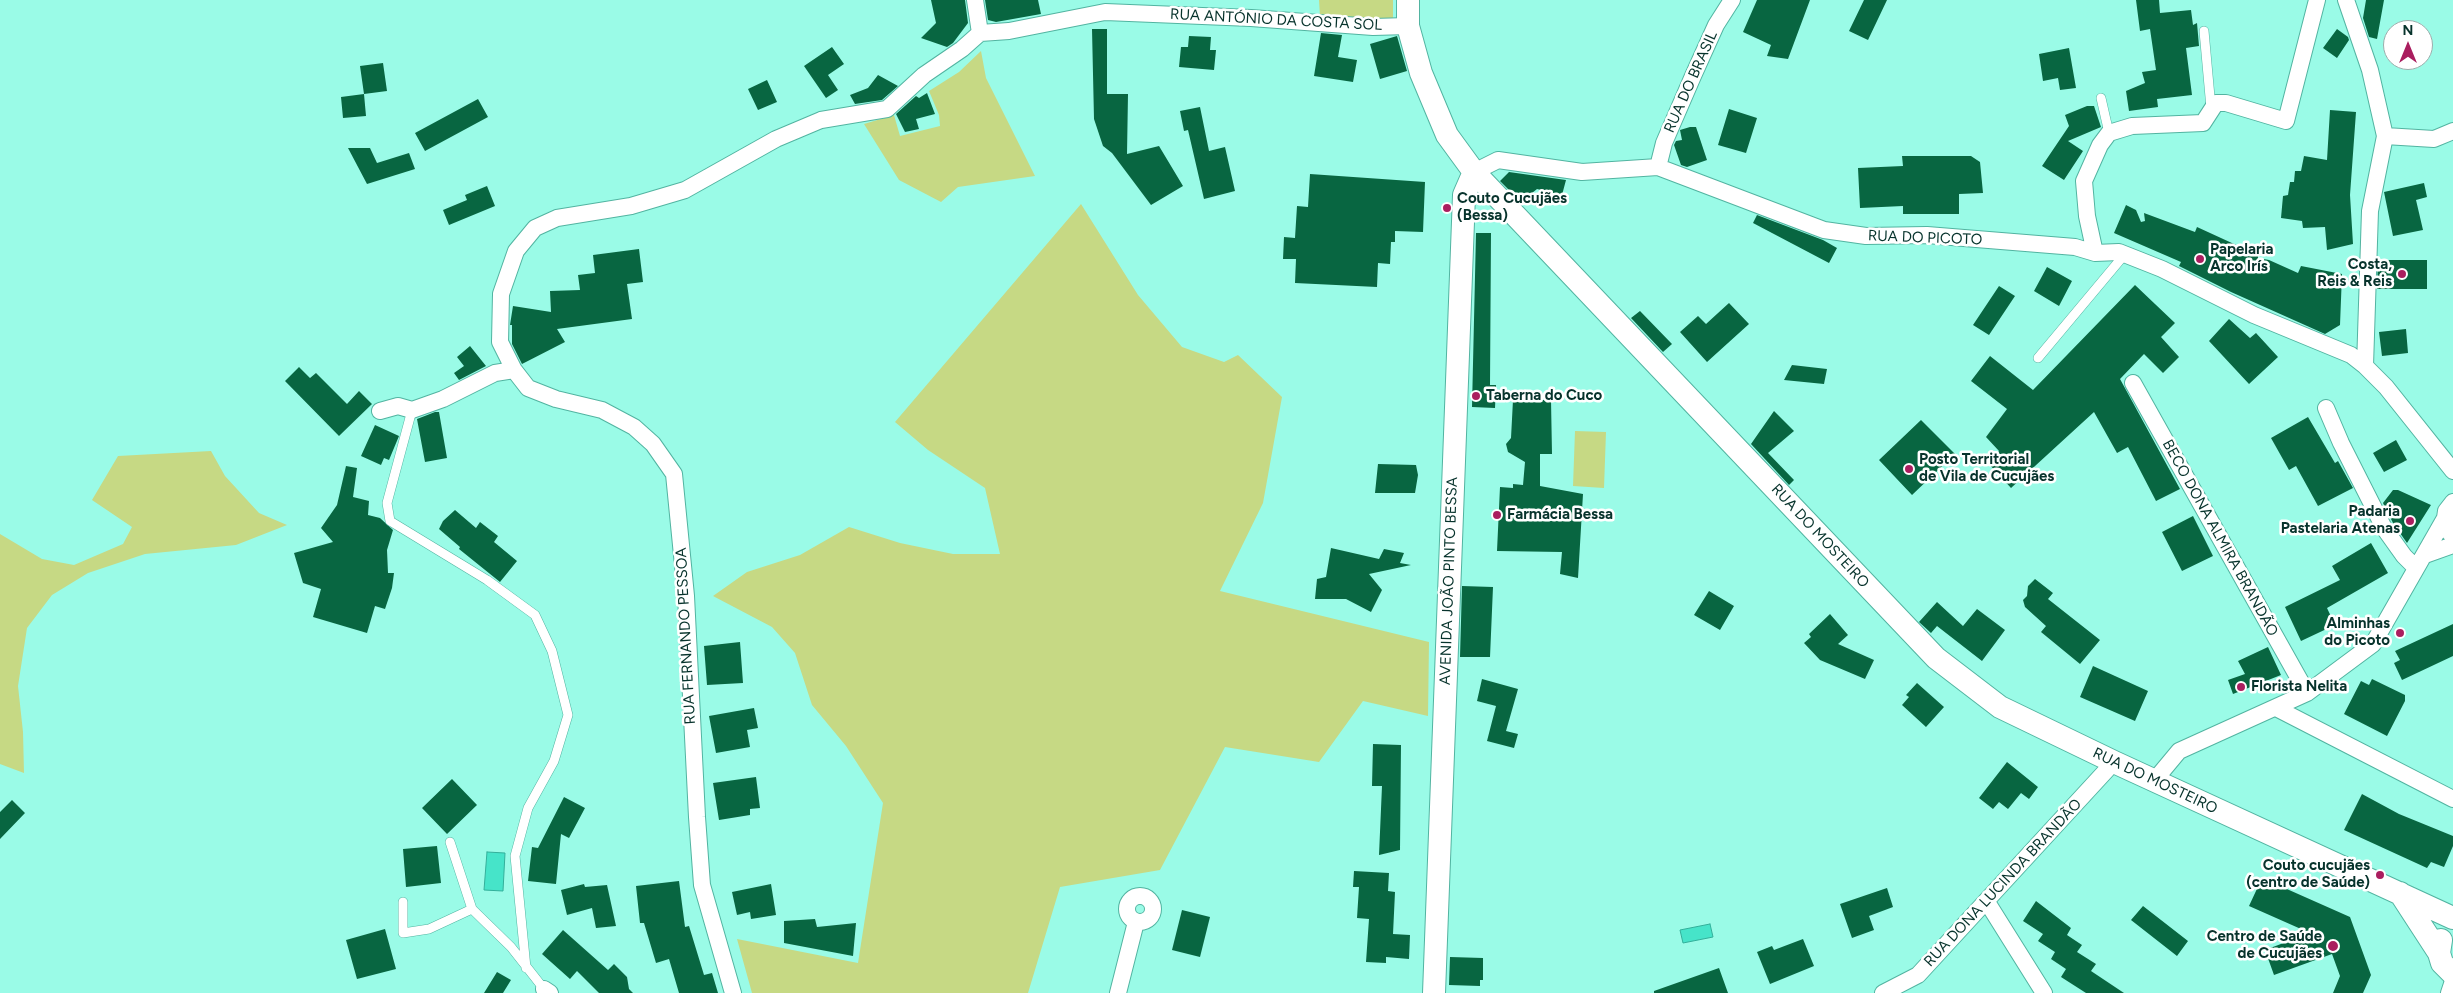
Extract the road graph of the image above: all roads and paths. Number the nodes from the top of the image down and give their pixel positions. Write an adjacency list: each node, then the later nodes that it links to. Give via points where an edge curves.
1 (974, 0): 8 (street)
2 (1408, 0): 6 (main road, RUA DO MOSTEIRO)
3 (1732, 0): 14 (street, RUA DO BRASIL, via 1716,25 1693,76 1664,143)
4 (2317, 0): 10 (street, via 2286,121 2226,103 2216,103)
5 (2346, 0): 13 (street, via 2370,70)
6 (1408, 26): 8 (street, RUA ANTÓNIO DA COSTA SOL, via 1373,27 1105,12); 15 (main road, RUA DO MOSTEIRO, via 1421,73 1447,136)
7 (2204, 32): 10 (lane)
8 (980, 33): 20 (street, via 919,80 887,110 821,120 776,139 685,190 631,206 557,218 535,228 516,251 501,294 500,342)
9 (2102, 98): 12 (lane)
10 (2211, 110): 12 (street, via 2203,123 2132,126)
11 (2453, 131): 13 (street, via 2434,139)
12 (2109, 133): 16 (street, via 2084,181)
13 (2385, 136): 19 (street, via 2370,211)
14 (1658, 167): 15 (street, RUA DO PICOTO, via 1582,172 1498,160); 16 (street, RUA DO PICOTO, via 1824,230 1866,236 1927,235 2075,247)
15 (1474, 172): 33 (main road, RUA DO MOSTEIRO, via 1936,658 2000,707); 51 (main road, AVENIDA JOÃO PINTO BESSA, via 1464,195)
16 (2095, 253): 17 (street, RUA DO PICOTO)
17 (2125, 254): 18 (lane); 19 (street, RUA DO PICOTO, via 2254,315 2351,355)
18 (2038, 358)
19 (2365, 366): 25 (street, RUA DO PICOTO, via 2386,387)
20 (514, 370): 23 (street, via 495,372 443,399); 49 (street, RUA FERNANDO PESSOA, via 528,388 556,400 602,410 634,427 653,444 674,474 686,596 702,885)
21 (2133, 383): 31 (street, BECO DONA ALMIRA BRANDÃO)
22 (2326, 408): 30 (street, via 2384,528 2404,556)
23 (412, 410): 24 (street, via 398,406); 45 (lane, via 387,503 390,521 487,580 535,615 552,651 568,715 554,761 528,808 515,856)
24 (380, 411)
25 (2453, 471)
26 (2453, 502): 27 (street)
27 (2444, 518): 28 (street); 30 (street)
28 (2453, 536)
29 (2453, 545): 30 (street)
30 (2421, 561): 31 (street, via 2373,644)
31 (2307, 693): 32 (street)
32 (2276, 708): 34 (street, via 2179,751); 35 (street)
33 (2114, 762): 34 (main road, RUA DO MOSTEIRO); 39 (street, RUA DONA LUCINDA BRANDÃO)
34 (2154, 781): 37 (main road, RUA DO MOSTEIRO)
35 (2453, 799)
36 (450, 842): 40 (lane)
37 (2400, 893): 41 (main road, RUA DO MOSTEIRO); 44 (main road)
38 (403, 902): 40 (lane, via 403,933 429,929)
39 (1987, 902): 52 (street, RUA DONA LUCINDA BRANDÃO, via 1918,974); 53 (street)
40 (472, 909): 45 (lane, via 511,947)
41 (2453, 918)
42 (1136, 922): 50 (street)
43 (2453, 924): 44 (main road, via 2439,943)
44 (2439, 953): 46 (main road, via 2442,963)
45 (526, 968): 48 (lane)
46 (2453, 974)
47 (2453, 981): 54 (street)
48 (547, 991)
49 (733, 993)
50 (1118, 993)
51 (1434, 993)
52 (1883, 993)
53 (2044, 993)
54 (2449, 993)

